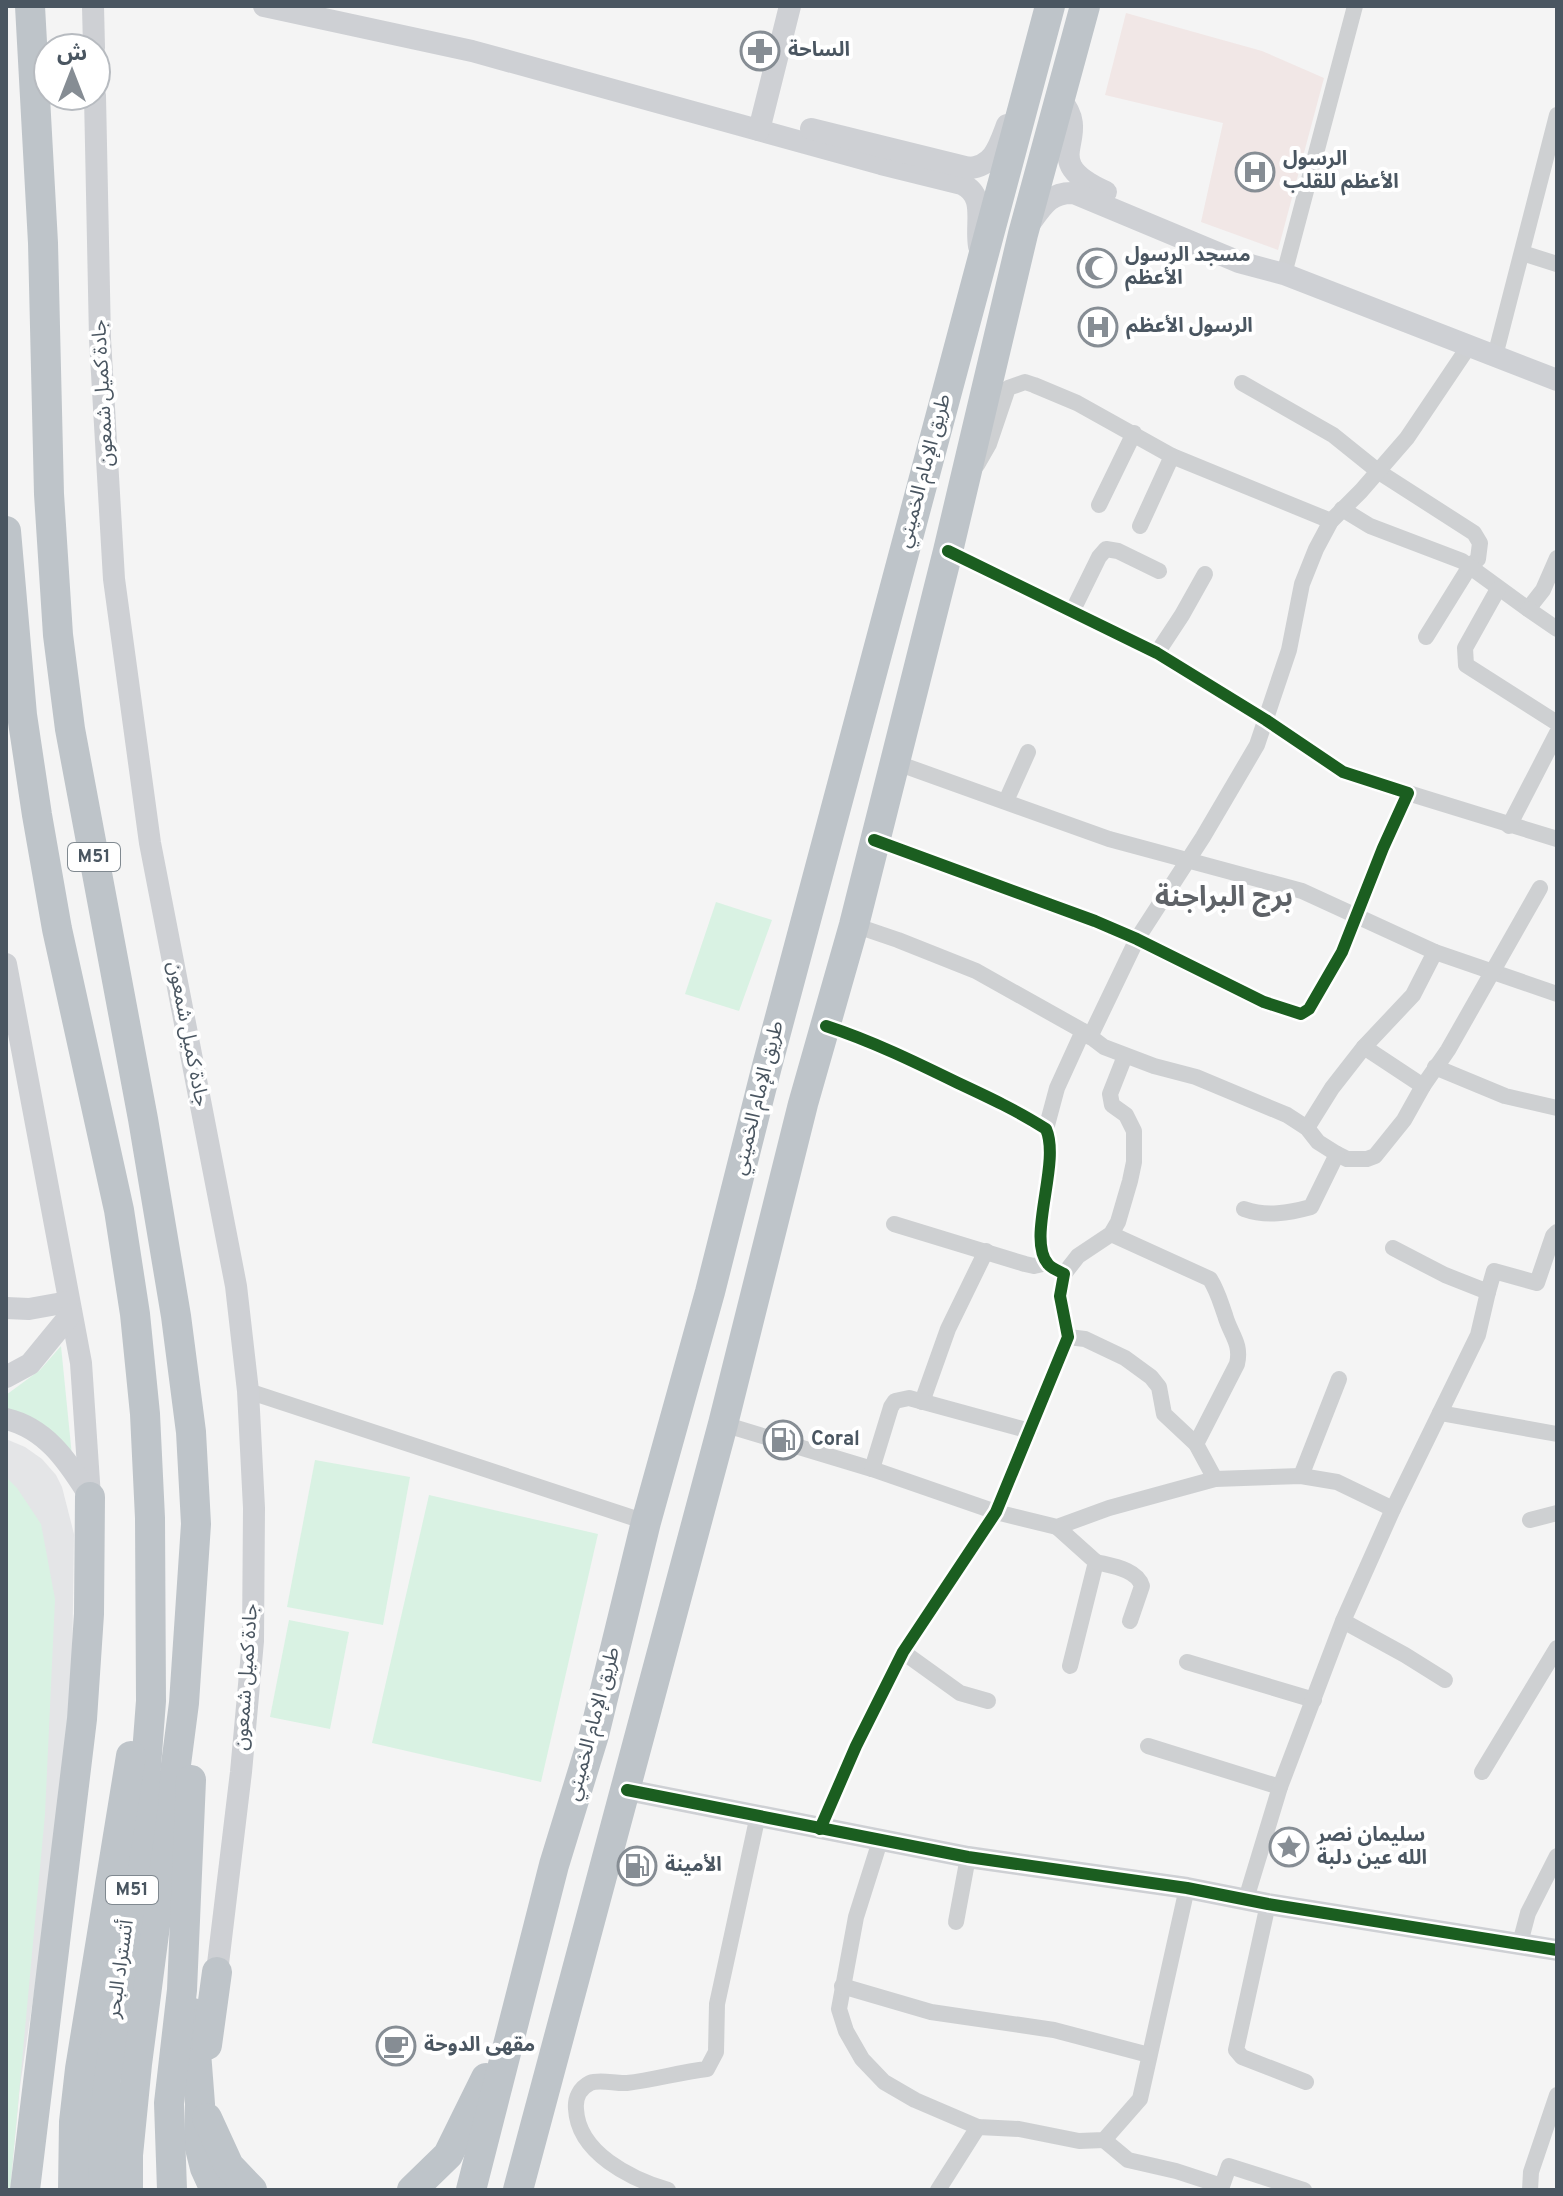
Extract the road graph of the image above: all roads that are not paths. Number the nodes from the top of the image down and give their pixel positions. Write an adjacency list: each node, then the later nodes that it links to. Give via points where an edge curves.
1 (30, 6): 119 (highway, M51, via 58,635 70,729 176,1316 191,1432 196,1524)
2 (93, 6): 9 (street)
3 (264, 6): 14 (street, via 472,51)
4 (316, 6): 14 (street, via 472,40)
5 (790, 6): 14 (street)
6 (1050, 6): 10 (highway, طريق الإمام الخميني)
7 (1085, 6): 11 (highway, طريق الإمام الخميني)
8 (1355, 6): 20 (street)
9 (94, 32)
10 (1026, 93): 14 (street, via 992,160 981,167); 18 (highway, طريق الإمام الخميني)
11 (1060, 99): 15 (street, via 1072,120 1068,155); 16 (highway, طريق الإمام الخميني)
12 (95, 112): 90 (street, جادة كميل شمعون, via 100,339 114,579 150,843 236,1286)
13 (1557, 115): 17 (street)
14 (761, 124): 18 (street, via 970,188 977,197)
15 (1076, 185): 16 (street, via 1046,201); 20 (street)
16 (1023, 234): 28 (highway, طريق الإمام الخميني)
17 (1522, 253): 19 (street); 22 (street)
18 (983, 260): 63 (highway, طريق الإمام الخميني)
19 (1557, 264)
20 (1282, 274): 21 (street)
21 (1469, 346): 22 (street); 27 (street)
22 (1495, 356): 23 (street)
23 (1557, 380)
24 (1242, 383): 27 (street, via 1333,435)
25 (1134, 433): 26 (street); 28 (street, via 1034,385 1013,385 1003,398 983,457); 29 (street)
26 (1172, 456): 30 (street); 31 (street)
27 (1379, 472): 30 (street); 35 (street, via 1474,533 1480,554)
28 (964, 480): 33 (highway, طريق الإمام الخميني)
29 (1099, 505)
30 (1336, 515): 35 (street); 44 (street, via 1308,566)
31 (1140, 526)
32 (6, 531): 117 (highway, M51, via 22,715 37,815 119,1210 135,1314 150,1503)
33 (948, 551): 40 (street); 48 (highway, طريق الإمام الخميني)
34 (1557, 558): 39 (street)
35 (1470, 566): 38 (street); 42 (street)
36 (1159, 571): 40 (street, via 1106,549)
37 (1205, 574): 43 (street)
38 (1498, 589): 39 (street); 45 (street, via 1465,648 1466,665)
39 (1528, 609): 41 (street)
40 (1072, 612): 43 (street)
41 (1557, 629)
42 (1426, 637)
43 (1157, 653): 44 (street)
44 (1266, 720): 49 (street, via 1343,772); 54 (street, via 1246,766)
45 (1557, 723)
46 (1557, 733): 51 (street)
47 (1028, 752): 50 (street)
48 (894, 762): 50 (street); 53 (highway, طريق الإمام الخميني)
49 (1408, 793): 51 (street); 56 (street)
50 (1006, 801): 54 (street)
51 (1509, 826): 52 (street)
52 (1557, 839)
53 (874, 840): 57 (highway, طريق الإمام الخميني); 58 (street)
54 (1187, 861): 56 (street, via 1302,891); 58 (street)
55 (1540, 888): 61 (street)
56 (1357, 916): 58 (street, via 1342,952 1301,1014 1264,1002); 59 (street)
57 (854, 925): 64 (street, via 976,971); 65 (highway, طريق الإمام الخميني)
58 (1137, 939): 64 (street)
59 (1435, 952): 61 (street); 66 (street, via 1413,995)
60 (6, 964): 86 (street)
61 (1491, 972): 62 (street); 68 (street)
62 (1557, 994)
63 (776, 1032): 65 (highway, via 780,1052 793,1062 805,1059); 71 (highway, طريق الإمام الخميني)
64 (1086, 1034): 67 (street); 74 (street, via 1057,1088)
65 (823, 1035): 73 (highway, طريق الإمام الخميني); 74 (street, via 861,1038)
66 (1364, 1047): 69 (street); 72 (street)
67 (1125, 1056): 72 (street, via 1196,1077); 79 (street, via 1110,1094 1112,1105 1131,1125 1134,1162)
68 (1435, 1067): 69 (street); 70 (street, via 1505,1096)
69 (1423, 1086): 75 (street, via 1375,1156 1347,1159)
70 (1557, 1108)
71 (754, 1118): 73 (highway, via 771,1098 786,1097 796,1112); 106 (highway, طريق الإمام الخميني)
72 (1307, 1128): 75 (street)
73 (797, 1129): 94 (highway, طريق الإمام الخميني)
74 (1046, 1129): 82 (street, via 1051,1146 1041,1237)
75 (1337, 1154): 76 (street, via 1311,1207 1286,1214)
76 (1244, 1209)
77 (894, 1224): 81 (street)
78 (1557, 1232): 84 (street, via 1537,1283 1494,1271)
79 (1111, 1234): 83 (street, via 1078,1256); 97 (street, via 1210,1279 1218,1291 1239,1354)
80 (1393, 1248): 84 (street)
81 (986, 1251): 82 (street, via 1034,1266); 91 (street, via 948,1329)
82 (1047, 1263): 83 (street)
83 (1064, 1274): 87 (street, via 1060,1296)
84 (1488, 1292): 92 (street, via 1478,1335)
85 (6, 1308): 86 (street)
86 (70, 1308): 88 (street, via 30,1364); 101 (street, via 81,1363)
87 (1068, 1337): 95 (street); 97 (street, via 1085,1339 1125,1358 1151,1377 1159,1387 1164,1414)
88 (6, 1377)
89 (1339, 1379): 99 (street)
90 (248, 1391): 106 (street); 134 (street, جادة كميل شمعون, via 253,1641)
91 (922, 1402): 95 (street); 98 (street, via 895,1401)
92 (1440, 1413): 96 (street); 102 (street)
93 (6, 1419): 101 (street, via 37,1431 52,1444)
94 (723, 1424): 98 (street); 123 (highway, طريق الإمام الخميني)
95 (1030, 1431): 103 (street)
96 (1557, 1434)
97 (1196, 1444): 100 (street)
98 (872, 1469): 103 (street)
99 (1301, 1476): 100 (street); 102 (street, via 1337,1482)
100 (1215, 1479): 107 (street)
101 (90, 1497): 145 (highway, via 82,1719)
102 (1393, 1509): 110 (street)
103 (996, 1512): 107 (street); 112 (street)
104 (1557, 1513): 105 (street)
105 (1530, 1520)
106 (646, 1522): 137 (highway, طريق الإمام الخميني)
107 (1057, 1527): 108 (street)
108 (1096, 1562): 109 (street, via 1141,1581); 114 (street)
109 (1130, 1621)
110 (1343, 1621): 115 (street); 116 (street)
111 (1557, 1648): 121 (street)
112 (903, 1652): 118 (street, via 960,1693); 125 (street)
113 (1187, 1662): 116 (street)
114 (1070, 1666)
115 (1445, 1680)
116 (1314, 1700): 122 (street)
117 (151, 1701): 146 (highway, via 127,1768 80,2069); 147 (highway, أتستراد البحر / M51, via 143,1806 106,2078)
118 (988, 1701)
119 (184, 1703): 136 (highway, via 191,1777); 148 (highway, أتستراد البحر / M51, via 137,2064)
120 (1148, 1746): 122 (street)
121 (1482, 1772)
122 (1280, 1787): 130 (street)
123 (627, 1790): 124 (street); 153 (highway, طريق الإمام الخميني)
124 (758, 1815): 125 (street); 154 (street, via 717,2004 713,2061 707,2069 626,2083 591,2083 579,2091 576,2103 582,2132 599,2154 620,2170)
125 (820, 1829): 126 (street)
126 (880, 1841): 128 (street); 135 (street)
127 (1557, 1856): 132 (street, via 1528,1913)
128 (968, 1857): 129 (street); 131 (street)
129 (1187, 1888): 130 (street); 138 (street)
130 (1257, 1902): 132 (street); 139 (street, via 1236,2050)
131 (956, 1922)
132 (1520, 1943): 133 (street)
133 (1557, 1950)
134 (217, 1972): 140 (highway)
135 (842, 1986): 138 (street, via 931,2012 1054,2030); 142 (street, via 839,2009 846,2031 884,2082)
136 (182, 1990): 140 (highway, via 192,2010); 149 (highway, via 169,2103)
137 (509, 2048): 144 (highway, طريق الإمام الخميني); 152 (highway, via 489,2072 448,2155)
138 (1149, 2055): 143 (street, via 1140,2099)
139 (1306, 2082)
140 (199, 2095): 150 (highway, via 199,2144); 151 (highway, via 229,2166)
141 (1557, 2095): 157 (street)
142 (978, 2127): 143 (street); 155 (street)
143 (1104, 2140): 156 (street, via 1128,2160 1222,2186 1229,2166)
144 (476, 2186)
145 (25, 2190)
146 (73, 2190)
147 (99, 2190)
148 (128, 2190)
149 (172, 2190)
150 (215, 2190)
151 (252, 2190)
152 (412, 2190)
153 (518, 2190)
154 (668, 2190)
155 (938, 2190)
156 (1304, 2190)
157 (1530, 2190)

